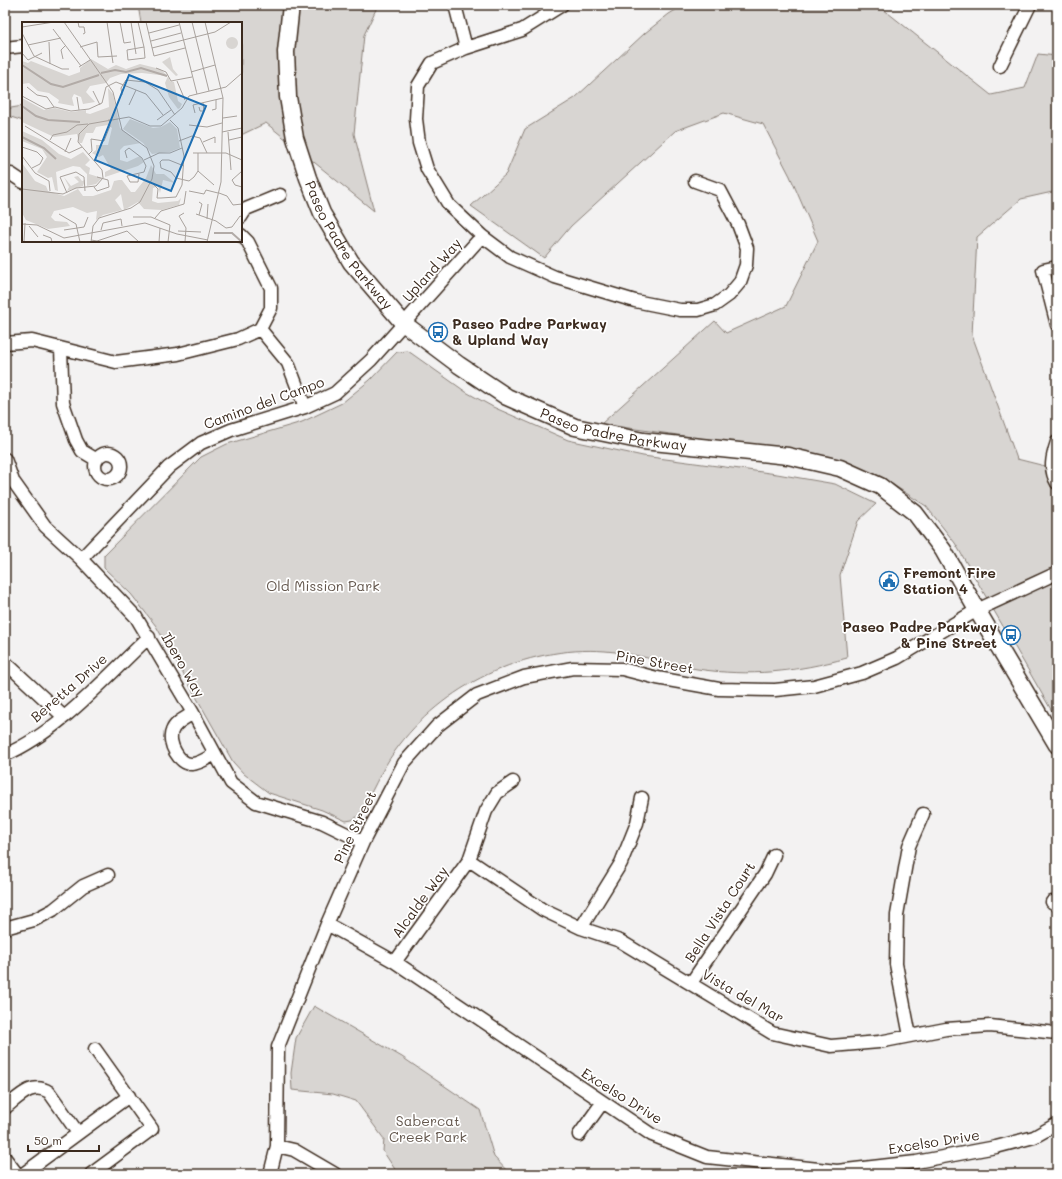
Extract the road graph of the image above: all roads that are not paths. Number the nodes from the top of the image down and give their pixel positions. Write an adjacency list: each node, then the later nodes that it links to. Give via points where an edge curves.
1 (291, 5): 17 (main road, Paseo Padre Parkway, via 286,52 288,97 295,138 308,178 322,213 351,262)
2 (455, 5): 7 (street)
3 (562, 5): 7 (street, via 522,30)
4 (1030, 5): 8 (street)
5 (22, 46): 6 (street)
6 (5, 48)
7 (466, 48): 15 (street, via 432,63 418,86 416,118 421,150 438,190)
8 (1000, 66)
9 (5, 175): 10 (street, via 11,174)
10 (22, 181)
11 (695, 181): 15 (street, via 720,190 747,248 746,265 740,282 729,295 715,305 680,310 635,301 555,277 510,257)
12 (280, 195): 13 (street, via 246,209)
13 (242, 215)
14 (242, 236): 19 (street, via 248,242 271,288 271,308)
15 (482, 236): 17 (street, Upland Way)
16 (1057, 267): 18 (street, via 1043,270)
17 (403, 323): 22 (street, Camino del Campo, via 371,360 335,393); 29 (main road, Paseo Padre Parkway, via 507,397 575,426 643,441 788,456 840,468 880,486 915,513 943,550)
18 (1057, 325)
19 (260, 329): 21 (street, via 238,339 178,354 116,362); 22 (street, via 288,363)
20 (5, 343): 21 (street, via 32,341)
21 (61, 349): 25 (street, via 63,403 82,451)
22 (305, 407): 27 (street, Camino del Campo, via 231,430 201,443 169,467)
23 (1057, 442): 26 (street, via 1052,458 1052,474)
24 (5, 459): 27 (street, Ibero Way, via 13,481 45,526)
25 (97, 460)
26 (1057, 483)
27 (81, 559): 30 (street, Ibero Way, via 136,617)
28 (1057, 573): 29 (street, Pine Street)
29 (977, 610): 34 (main road, Paseo Padre Parkway); 40 (street, Pine Street, via 897,658 862,673 814,686 775,690 719,688 657,678 622,669 573,668 517,679 477,695 436,726 404,763)
30 (149, 637): 32 (street, Ibero Way); 33 (street, Beretta Drive)
31 (5, 662): 33 (street)
32 (193, 713): 35 (street, Ibero Way); 35 (street, via 172,729 171,740 178,757 183,762 192,764)
33 (64, 717): 36 (street, Beretta Drive, via 21,748)
34 (1057, 745)
35 (215, 754): 40 (street, Ibero Way, via 231,783 256,802 322,822)
36 (5, 755)
37 (513, 782): 42 (street, Alcalde Way, via 497,793 486,811)
38 (642, 798): 46 (street, via 637,823 621,862)
39 (923, 814): 50 (street, via 909,846 897,914 896,964)
40 (363, 842): 44 (street, Pine Street)
41 (774, 855): 48 (street, Bella Vista Court)
42 (469, 860): 46 (street, Vista del Mar, via 543,910); 47 (street, Alcalde Way)
43 (108, 875): 45 (street, via 83,886 53,910)
44 (327, 924): 47 (street, Excelso Drive); 58 (street, Pine Street, via 278,1047)
45 (5, 928)
46 (581, 928): 48 (street, Vista del Mar, via 620,941)
47 (395, 962): 53 (street, Excelso Drive)
48 (691, 984): 50 (street, Vista del Mar, via 772,1033 831,1046 879,1042)
49 (1057, 1033): 50 (street, Vista del Mar, via 990,1026 946,1029)
50 (910, 1036)
51 (95, 1049): 52 (street)
52 (129, 1096): 56 (street); 62 (street, via 152,1129)
53 (602, 1103): 55 (street, Excelso Drive, via 652,1135 707,1157 837,1171 916,1162 996,1147 1034,1137); 57 (street)
54 (5, 1108): 56 (street, via 31,1088 42,1088 49,1092)
55 (1057, 1124)
56 (78, 1133): 61 (street)
57 (579, 1135)
58 (277, 1146): 63 (street, Pine Street); 64 (street, via 294,1150)
59 (5, 1158): 60 (street)
60 (17, 1174)
61 (23, 1174)
62 (92, 1174)
63 (270, 1174)
64 (335, 1174)

